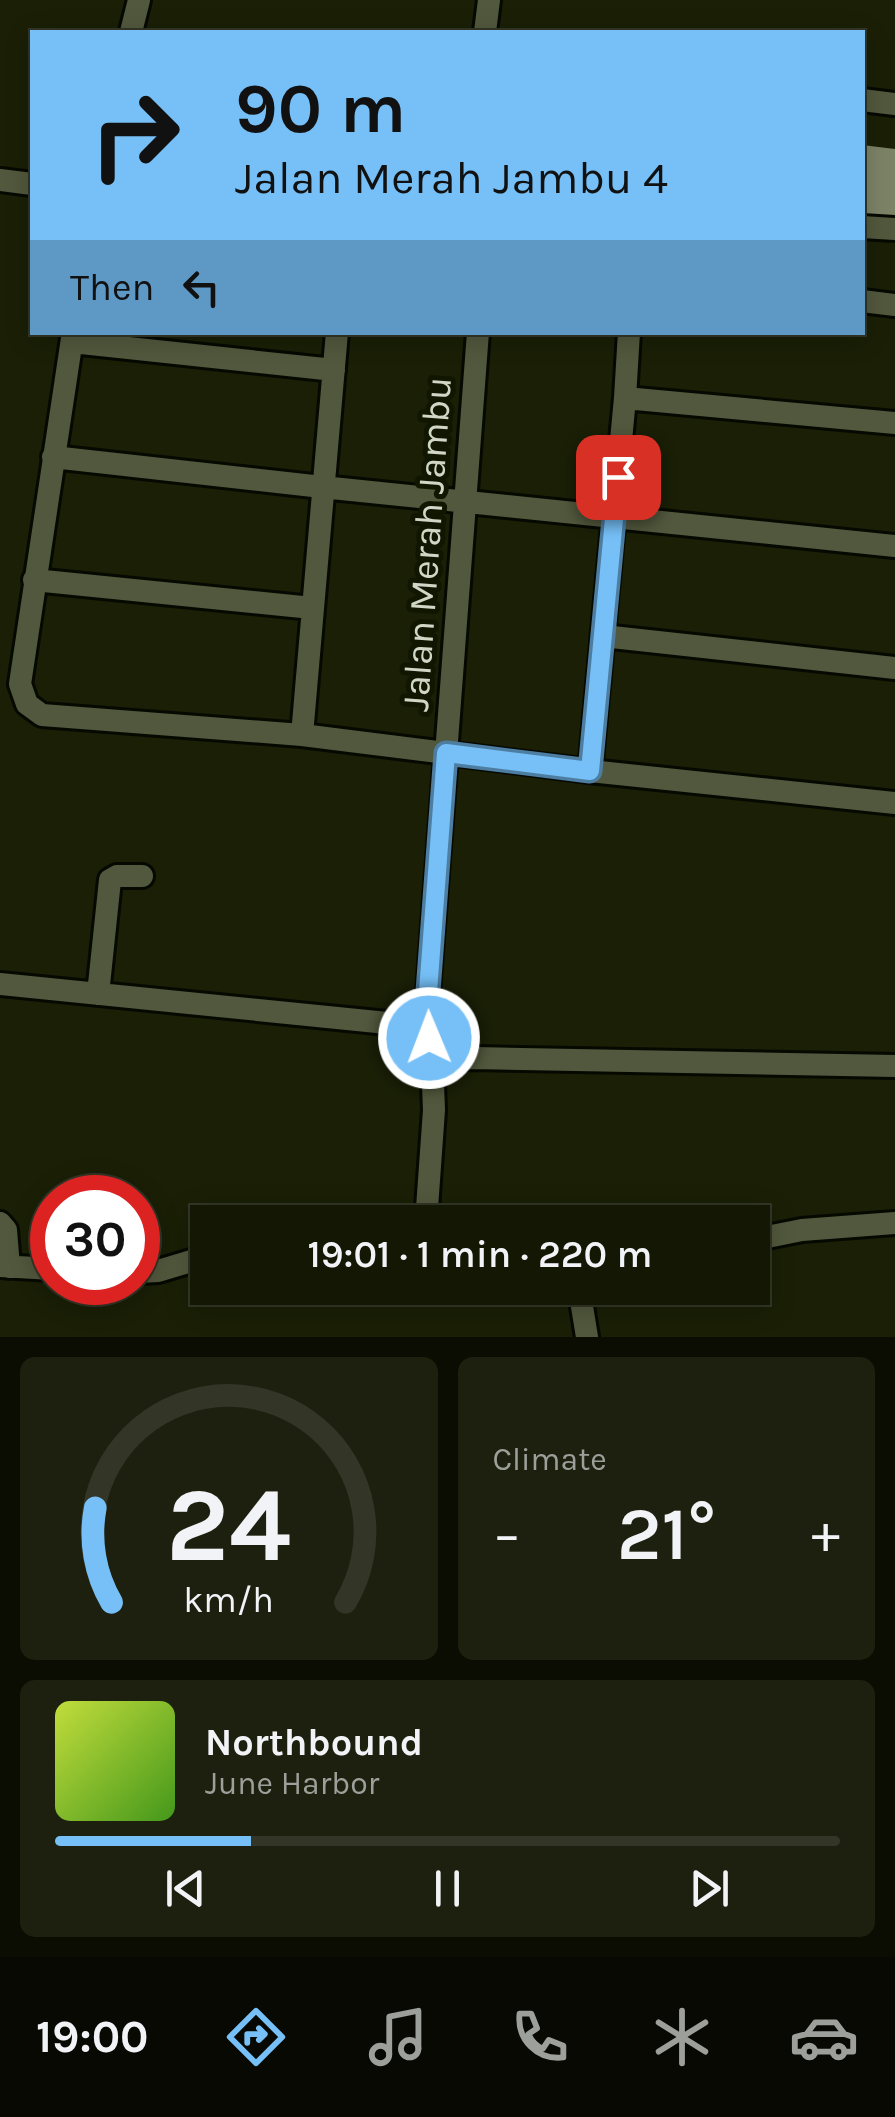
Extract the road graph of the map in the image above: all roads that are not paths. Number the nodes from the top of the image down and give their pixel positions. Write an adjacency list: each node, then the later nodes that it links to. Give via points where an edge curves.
1 (138, 0): 3 (street)
2 (489, 0): 4 (street)
3 (130, 30)
4 (485, 30)
5 (865, 100): 6 (street)
6 (895, 104)
7 (0, 180): 8 (street)
8 (30, 184)
9 (865, 227): 10 (street)
10 (895, 230)
11 (865, 301): 12 (street)
12 (895, 305)
13 (337, 335): 17 (street)
14 (478, 335): 22 (street, Jalan Merah Jambu)
15 (629, 335): 18 (street)
16 (72, 337): 17 (street); 20 (street)
17 (334, 370): 21 (street)
18 (625, 398): 19 (street); 23 (street)
19 (895, 423)
20 (53, 457): 21 (street); 25 (street)
21 (322, 487): 22 (street); 26 (street)
22 (466, 501): 23 (street); 30 (street, Jalan Merah Jambu)
23 (615, 516): 24 (street); 27 (street)
24 (895, 546)
25 (34, 580): 26 (street); 29 (street, via 20,684 27,704 42,716)
26 (312, 608): 29 (street)
27 (604, 636): 28 (street); 31 (street)
28 (895, 668)
29 (302, 734): 30 (street)
30 (446, 753): 31 (street); 36 (street, Jalan Merah Jambu)
31 (590, 771): 32 (street)
32 (895, 803)
33 (142, 876): 35 (street, via 110,880)
34 (0, 984): 35 (street)
35 (98, 994): 36 (street, via 387,1023)
36 (426, 1018): 37 (street, Jalan Merah Jambu)
37 (432, 1059): 38 (street); 39 (street, Jalan Merah Jambu)
38 (895, 1066)
39 (427, 1205)
40 (0, 1222): 44 (street, via 6,1230)
41 (895, 1222): 42 (street)
42 (770, 1236)
43 (190, 1261): 46 (street)
44 (5, 1267): 45 (street)
45 (30, 1268)
46 (160, 1269)
47 (582, 1305): 48 (street)
48 (586, 1337)

